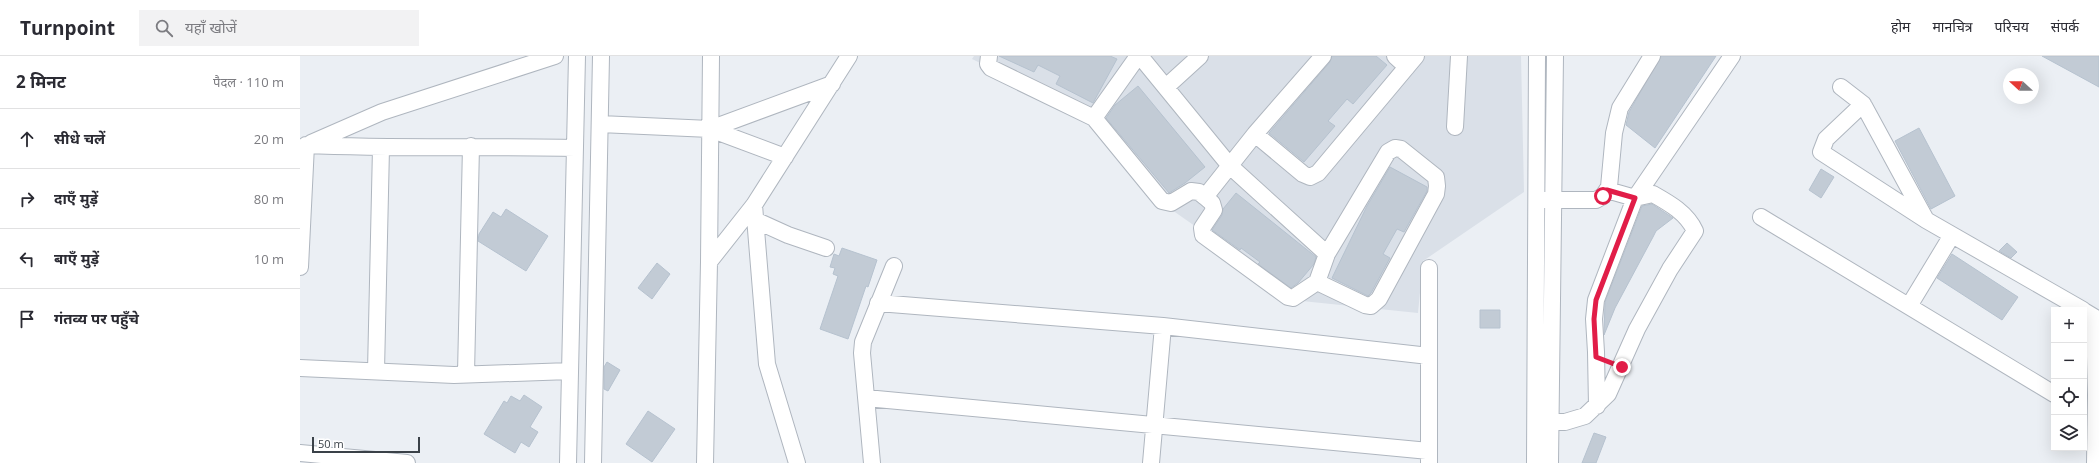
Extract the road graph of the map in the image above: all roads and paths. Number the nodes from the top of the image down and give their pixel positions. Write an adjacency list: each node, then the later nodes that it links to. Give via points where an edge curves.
1 (555, 56): 26 (street, via 382,112)
2 (577, 56): 29 (street)
3 (601, 56): 22 (street)
4 (711, 56): 24 (street)
5 (849, 56): 17 (street)
6 (989, 56): 21 (street, via 988,64 991,68)
7 (1139, 56): 18 (street); 21 (street)
8 (1200, 56): 18 (street)
9 (1322, 56): 25 (street)
10 (1395, 56): 16 (street)
11 (1459, 56): 23 (street)
12 (1537, 56): 35 (street)
13 (1555, 56): 36 (street)
14 (1652, 56): 32 (street, via 1620,108 1614,133)
15 (1732, 56): 34 (street)
16 (1412, 61): 25 (street, via 1323,170 1310,177)
17 (832, 84): 24 (street); 30 (street)
18 (1166, 87): 31 (street)
19 (1841, 87): 20 (street)
20 (1863, 104): 39 (street); 39 (street, via 1826,139 1821,152)
21 (1094, 118): 33 (street, via 1162,201 1171,203 1191,191 1199,192)
22 (600, 124): 24 (street); 72 (street)
23 (1455, 128)
24 (710, 129): 30 (street); 44 (street)
25 (1255, 134): 31 (street)
26 (306, 145): 28 (street); 40 (street)
27 (471, 146): 28 (street); 29 (street); 59 (street)
28 (381, 148): 57 (street)
29 (575, 148): 58 (street)
30 (785, 157): 37 (street)
31 (1230, 166): 33 (street); 43 (street)
32 (1607, 190): 34 (street); 36 (street, via 1596,200)
33 (1205, 197): 48 (street, via 1212,203 1214,210 1202,228 1203,235 1288,296 1298,296)
34 (1635, 198): 54 (street, via 1596,300); 55 (street, via 1653,194 1674,206 1695,231 1670,269 1637,329)
35 (1536, 200): 36 (street); 66 (street)
36 (1554, 201): 65 (street)
37 (754, 213): 42 (street, via 788,235); 44 (street); 74 (street, via 767,364)
38 (1761, 217): 50 (street)
39 (1926, 220): 41 (street)
40 (301, 229): 46 (street)
41 (1952, 234): 50 (street); 51 (street)
42 (826, 248)
43 (1327, 254): 48 (street); 48 (street, via 1388,152 1395,148 1401,149 1436,177 1436,194 1379,299 1371,306 1365,305)
44 (709, 262): 73 (street)
45 (894, 266): 49 (street)
46 (300, 267)
47 (1429, 268): 53 (street)
48 (1317, 282)
49 (878, 303): 52 (street); 62 (street, via 863,342)
50 (1909, 306): 60 (street)
51 (2090, 314): 61 (street)
52 (1163, 326): 53 (street); 67 (street)
53 (1429, 356): 69 (street)
54 (1596, 357): 55 (street); 63 (street)
55 (1622, 367): 63 (street, via 1608,394)
56 (300, 368): 57 (street)
57 (376, 371): 59 (street)
58 (570, 371): 59 (street); 71 (street)
59 (466, 374)
60 (2051, 392)
61 (2098, 395): 64 (street)
62 (866, 398): 67 (street); 75 (street)
63 (1597, 406): 65 (street, via 1585,416 1565,422)
64 (2093, 418): 79 (street)
65 (1551, 421): 66 (street); 78 (street)
66 (1535, 422): 77 (street)
67 (1153, 425): 69 (street); 76 (street)
68 (300, 453): 70 (street)
69 (1430, 457)
70 (407, 463)
71 (568, 463)
72 (593, 463)
73 (705, 463)
74 (797, 463)
75 (872, 463)
76 (1150, 463)
77 (1534, 463)
78 (1550, 463)
79 (2095, 463)

